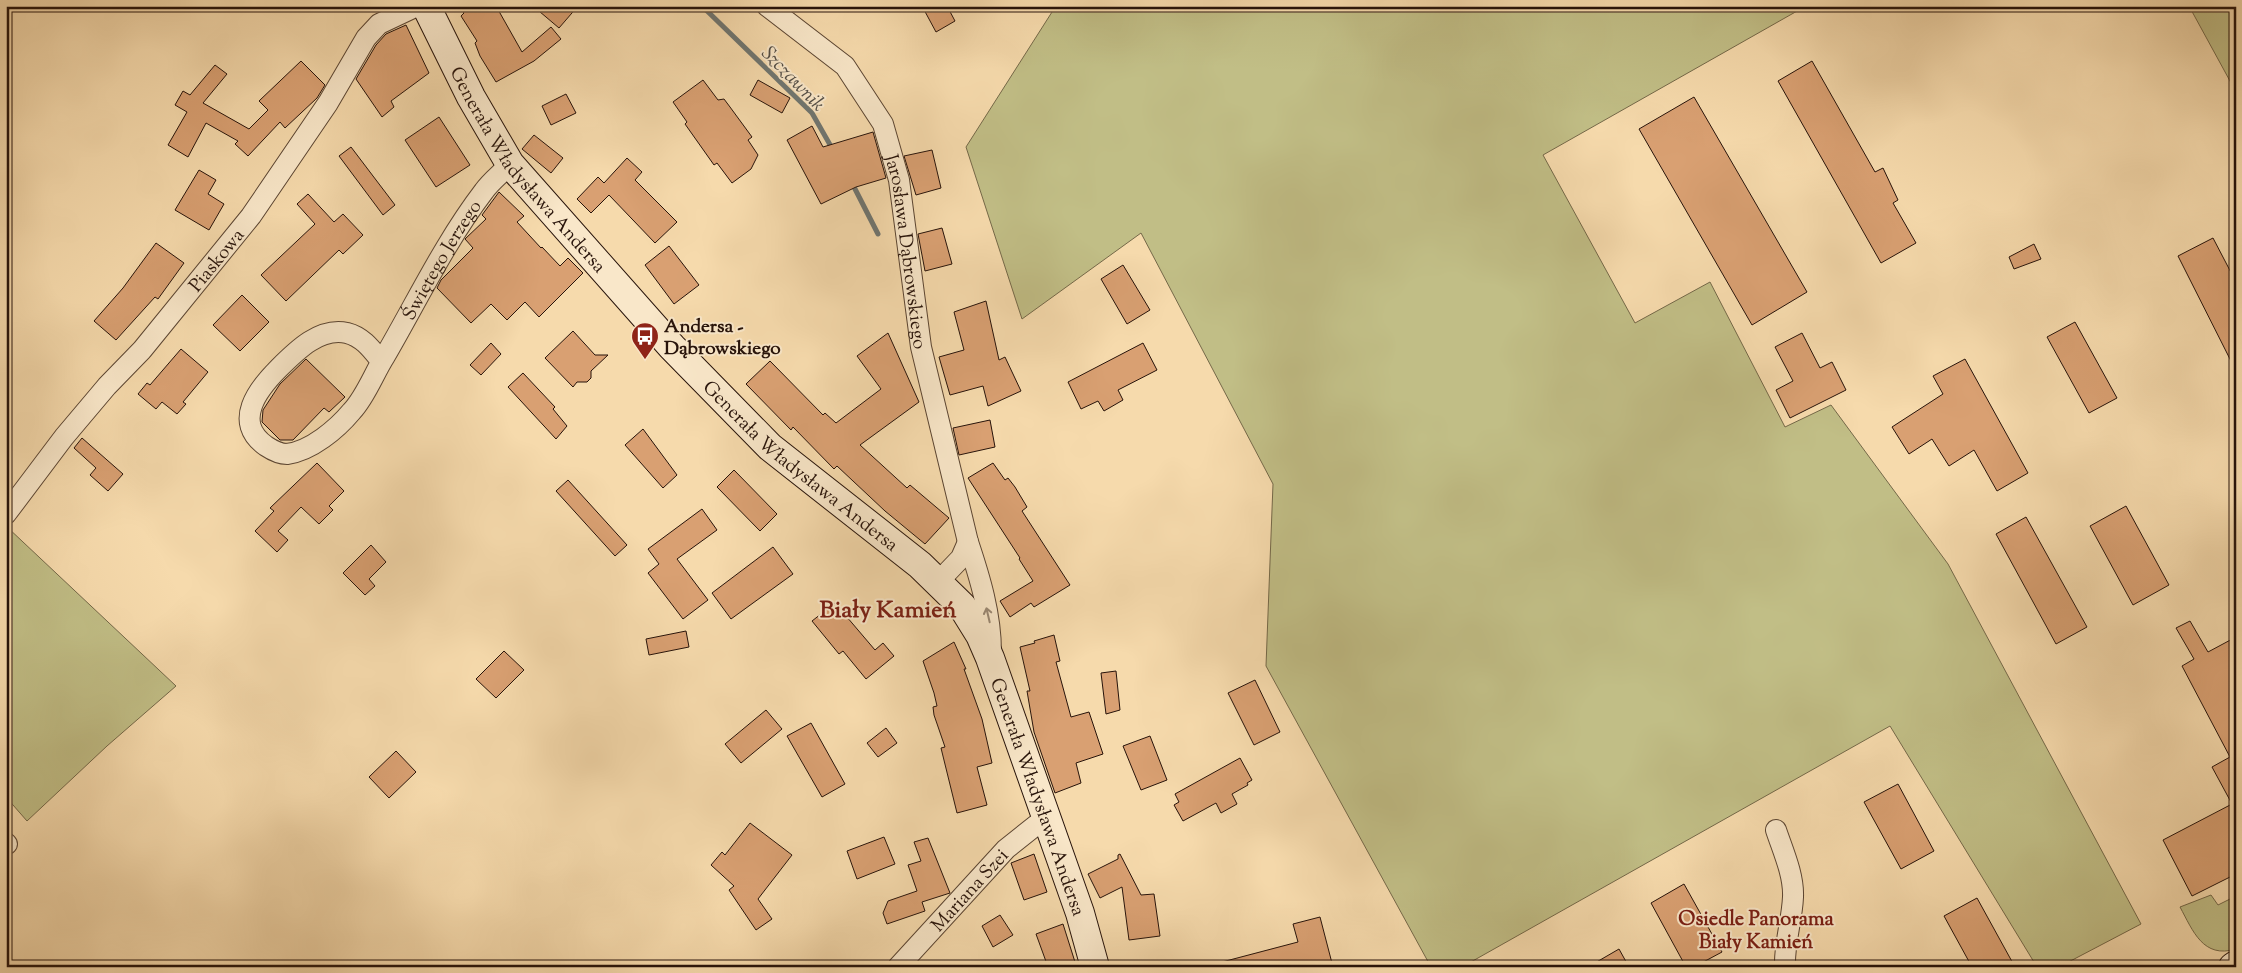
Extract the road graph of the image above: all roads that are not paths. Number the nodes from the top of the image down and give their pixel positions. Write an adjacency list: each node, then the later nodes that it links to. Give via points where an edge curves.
1 (417, 6): 6 (street, Piaskowa, via 379,24 366,38 328,104 251,216 142,350 64,437)
2 (426, 6): 4 (street, Generała Władysława Andersa, via 471,97)
3 (767, 6): 7 (street, Jarosława Dąbrowskiego, via 845,66 883,124 899,180 921,347)
4 (510, 164): 5 (street, Świętego Jerzego, via 485,190 460,226); 9 (street, Generała Władysława Andersa, via 667,340 770,447)
5 (381, 362): 5 (street, Świętego Jerzego, via 358,337 338,332 320,336 301,347 259,389 249,415 251,428 260,442 286,454 315,443 353,411)
6 (6, 514)
7 (968, 542): 8 (street, Jarosława Dąbrowskiego); 9 (street, via 961,558)
8 (978, 572): 9 (street, via 967,586 960,588); 10 (street, Jarosława Dąbrowskiego, one-way to 8, via 991,626)
9 (938, 582): 10 (street, Generała Władysława Andersa, via 962,606)
10 (990, 658): 11 (street, Generała Władysława Andersa)
11 (1045, 818): 13 (street, Mariana Szei, via 1006,848); 14 (street, Generała Władysława Andersa, via 1080,913)
12 (1776, 830): 15 (street, via 1788,863 1793,896 1784,952)
13 (898, 967)
14 (1095, 967)
15 (1785, 967)

